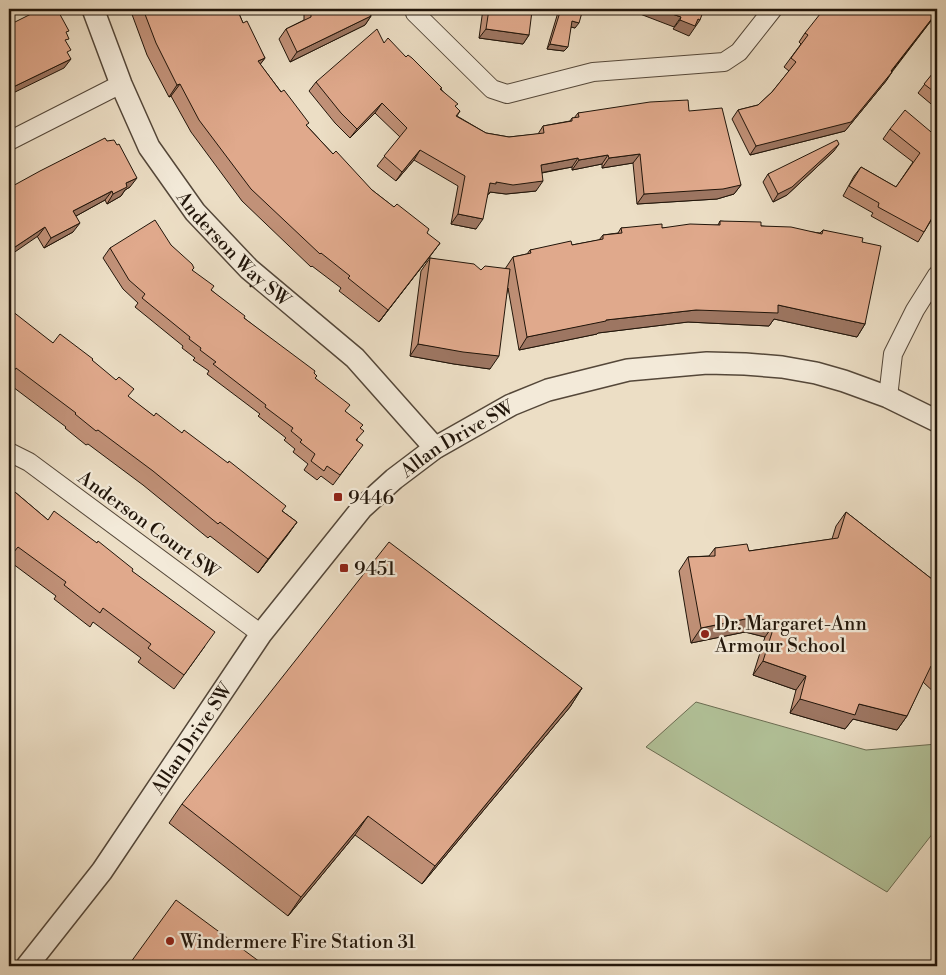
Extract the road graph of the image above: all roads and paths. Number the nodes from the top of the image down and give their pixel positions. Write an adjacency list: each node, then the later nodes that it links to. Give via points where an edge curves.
1 (93, 9): 4 (street, Anderson Way SW)
2 (414, 9): 3 (street, via 492,89 506,94 593,72 724,62 739,52)
3 (773, 9)
4 (121, 84): 5 (street); 9 (street, Anderson Way SW, via 149,147 195,212 249,269 355,358)
5 (9, 141)
6 (937, 275): 7 (street, via 893,354)
7 (888, 397): 8 (street, Allan Drive SW); 9 (street, Allan Drive SW, via 816,373 782,367 707,363 628,370 548,390 511,405)
8 (937, 421)
9 (435, 448): 11 (street, Allan Drive SW, via 362,508)
10 (9, 452): 11 (street, Anderson Court SW, via 29,462)
11 (261, 634): 12 (street, Allan Drive SW, via 102,871)
12 (27, 966)

